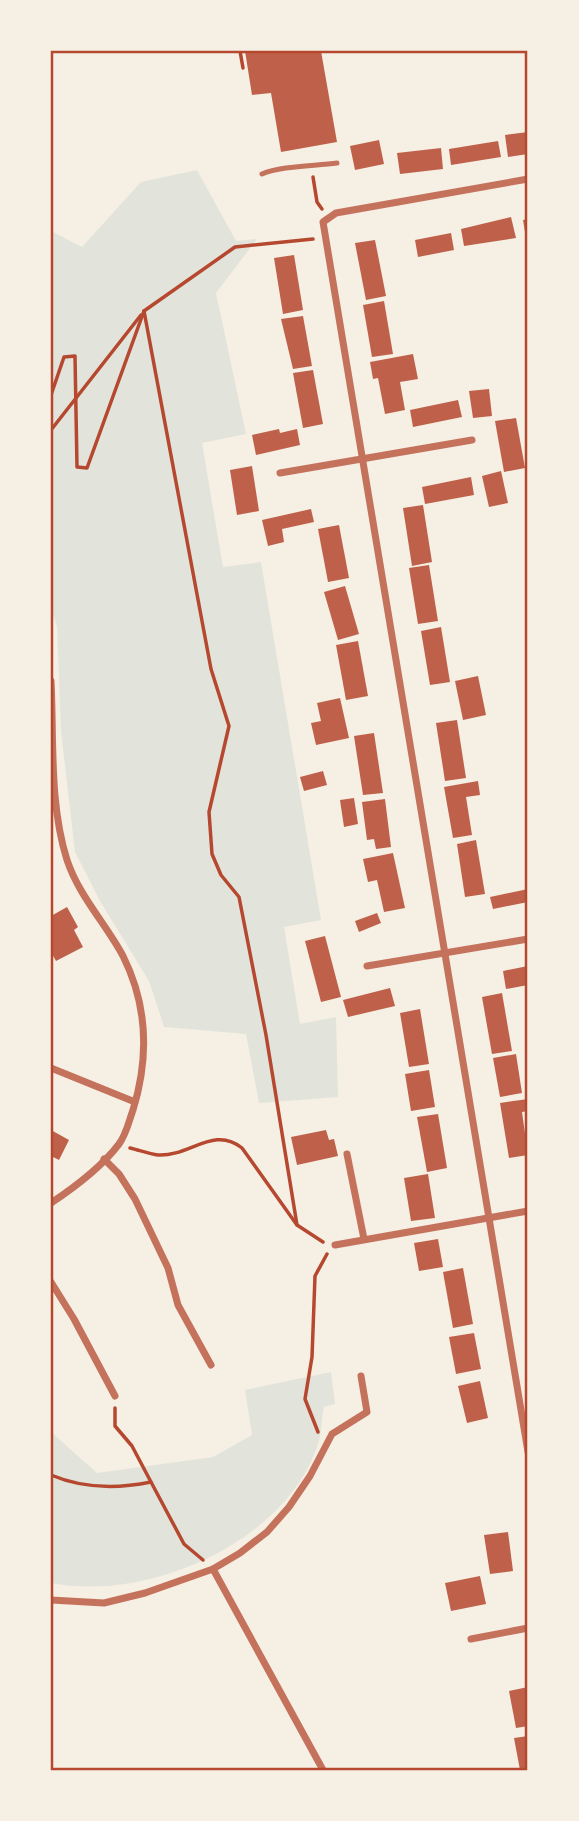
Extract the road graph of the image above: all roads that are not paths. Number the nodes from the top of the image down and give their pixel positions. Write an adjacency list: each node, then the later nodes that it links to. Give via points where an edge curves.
1 (337, 163): 2 (lane, via 275,168)
2 (262, 174)
3 (528, 179): 5 (street, via 325,220)
4 (472, 440): 5 (street)
5 (365, 458): 6 (street); 9 (street)
6 (280, 473)
7 (51, 681): 12 (street, via 52,756 67,860 122,955 144,1023 145,1065)
8 (528, 939): 9 (street)
9 (448, 954): 10 (street); 17 (street)
10 (367, 966)
11 (51, 1068): 12 (street)
12 (135, 1102): 14 (street, via 118,1145)
13 (347, 1154): 18 (street)
14 (104, 1159): 15 (street); 21 (street, via 135,1199 168,1268 178,1305)
15 (51, 1203)
16 (528, 1211): 17 (street)
17 (490, 1217): 18 (street); 24 (street)
18 (364, 1239): 19 (street)
19 (335, 1245)
20 (51, 1282): 23 (street)
21 (211, 1365)
22 (361, 1376): 25 (street, via 367,1412 332,1434 289,1507 267,1532)
23 (115, 1396)
24 (528, 1452)
25 (213, 1569): 26 (street, via 104,1603); 29 (street)
26 (51, 1600)
27 (528, 1628): 28 (street)
28 (471, 1639)
29 (323, 1770)

